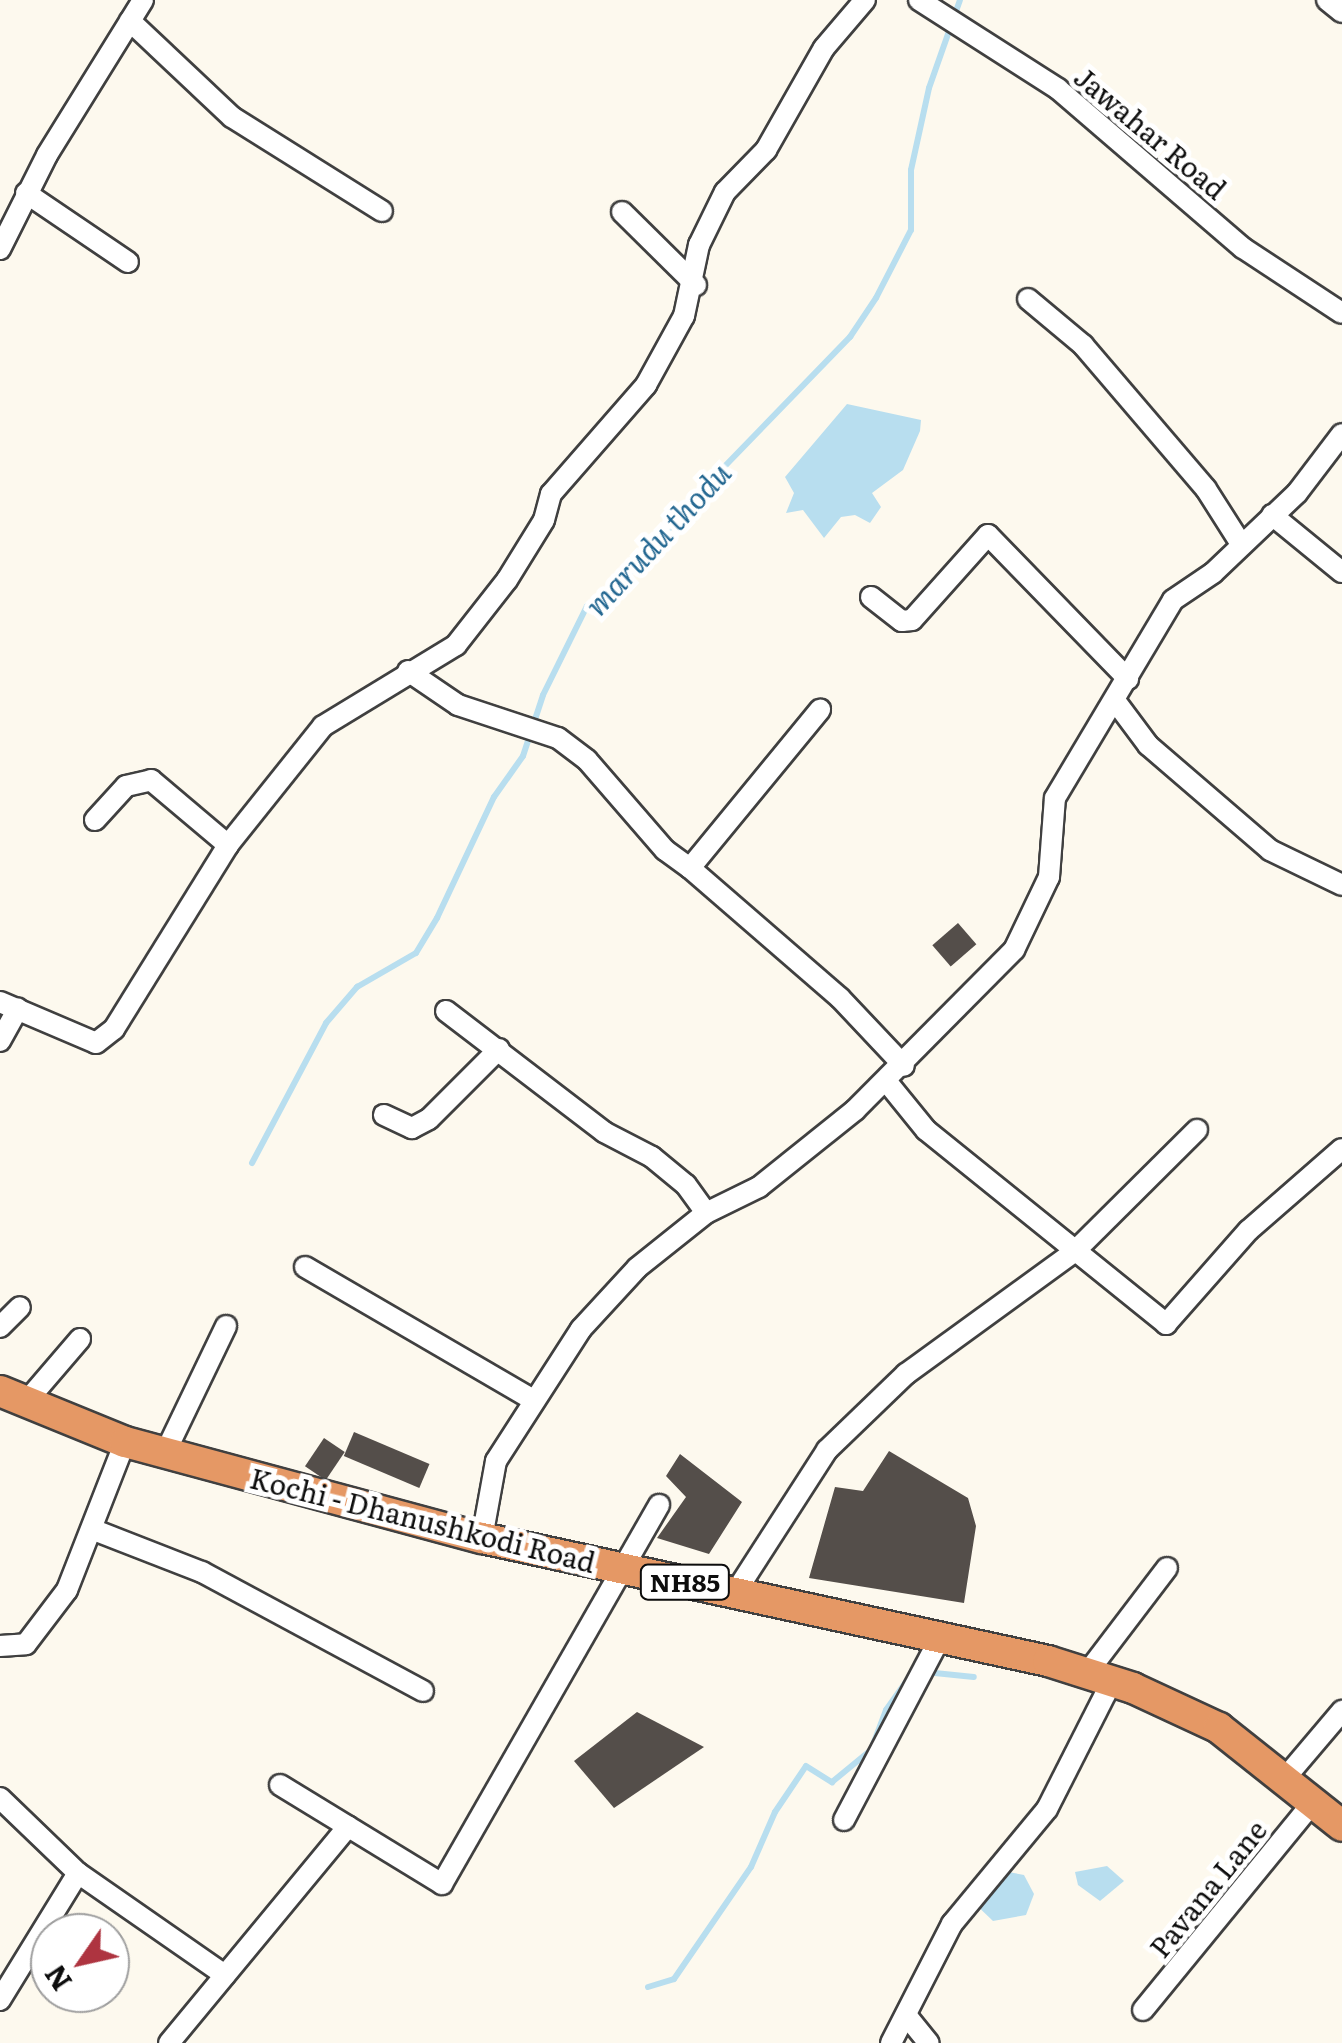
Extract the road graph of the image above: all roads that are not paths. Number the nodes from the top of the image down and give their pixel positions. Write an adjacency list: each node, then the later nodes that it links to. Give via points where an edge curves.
1 (143, 0): 6 (street)
2 (866, 0): 12 (street, via 824,48 766,150 725,192 698,245)
3 (918, 0): 14 (street, Jawahar Road, via 1058,89 1244,248)
4 (1327, 0): 5 (street)
5 (1342, 12)
6 (130, 21): 7 (street); 8 (street, via 232,117)
7 (26, 193): 10 (street); 11 (street)
8 (382, 211)
9 (622, 212): 12 (street)
10 (0, 250)
11 (128, 262)
12 (696, 285): 20 (street, via 646,385 550,494 544,520 507,580 456,644)
13 (1028, 299): 17 (street, via 1083,345 1206,489)
14 (1342, 313)
15 (1342, 434): 16 (street)
16 (1272, 515): 17 (street); 18 (street)
17 (1241, 544): 21 (street, via 1173,600)
18 (1342, 572)
19 (870, 597): 21 (street, via 902,621 912,620 988,535)
20 (408, 671): 25 (street, via 323,726); 26 (street, via 458,705 558,738)
21 (1128, 680): 22 (street)
22 (1116, 702): 27 (street, via 1148,745 1270,850); 32 (street, via 1079,749 1055,798 1049,876 1014,950)
23 (820, 710): 26 (street)
24 (96, 820): 25 (street, via 126,786 151,780)
25 (228, 844): 28 (street, via 114,1029 96,1043)
26 (690, 868): 32 (street, via 840,998)
27 (1342, 885)
28 (9, 1006): 30 (street)
29 (446, 1012): 31 (street)
30 (0, 1041)
31 (498, 1049): 34 (street, via 429,1119 412,1128); 37 (street, via 604,1132 663,1166)
32 (904, 1066): 33 (street)
33 (887, 1082): 37 (street, via 758,1188); 38 (street, via 926,1130)
34 (384, 1116)
35 (1197, 1130): 38 (street)
36 (1342, 1148): 38 (street, via 1249,1230 1166,1324)
37 (706, 1214): 45 (street, via 637,1268)
38 (1075, 1251): 53 (street, via 906,1374 827,1450)
39 (305, 1266): 45 (street)
40 (20, 1306): 42 (street)
41 (226, 1326): 47 (street)
42 (0, 1328)
43 (80, 1339): 44 (street)
44 (13, 1396): 46 (highway, Kochi - Dhanushkodi Road / NH85)
45 (532, 1398): 50 (street, via 496,1461)
46 (125, 1442): 47 (highway, Kochi - Dhanushkodi Road / NH85); 49 (street)
47 (165, 1453): 50 (highway, Kochi - Dhanushkodi Road / NH85)
48 (659, 1505): 52 (street)
49 (94, 1530): 54 (street, via 67,1590 26,1644); 57 (street, via 202,1572)
50 (482, 1538): 52 (highway, Kochi - Dhanushkodi Road / NH85)
51 (1167, 1568): 56 (street)
52 (626, 1569): 53 (highway, Kochi - Dhanushkodi Road / NH85); 65 (street, via 442,1884)
53 (734, 1593): 55 (highway, Kochi - Dhanushkodi Road / NH85)
54 (0, 1646)
55 (937, 1648): 56 (highway, Kochi - Dhanushkodi Road / NH85); 63 (street)
56 (1099, 1677): 59 (highway, Kochi - Dhanushkodi Road / NH85, via 1219,1728); 70 (street, via 1047,1809 952,1924)
57 (424, 1691)
58 (1342, 1711): 59 (street)
59 (1286, 1777): 62 (highway, Kochi - Dhanushkodi Road / NH85)
60 (280, 1785): 65 (street)
61 (0, 1798): 66 (street)
62 (1313, 1802): 64 (highway, Kochi - Dhanushkodi Road / NH85); 69 (street, Pavana Lane)
63 (844, 1820)
64 (1342, 1826)
65 (348, 1827): 67 (street)
66 (78, 1873): 67 (street); 68 (street)
67 (225, 1975): 71 (street)
68 (0, 2000)
69 (1143, 2010)
70 (906, 2014): 72 (street); 73 (street)
71 (169, 2043)
72 (891, 2043)
73 (929, 2043)

